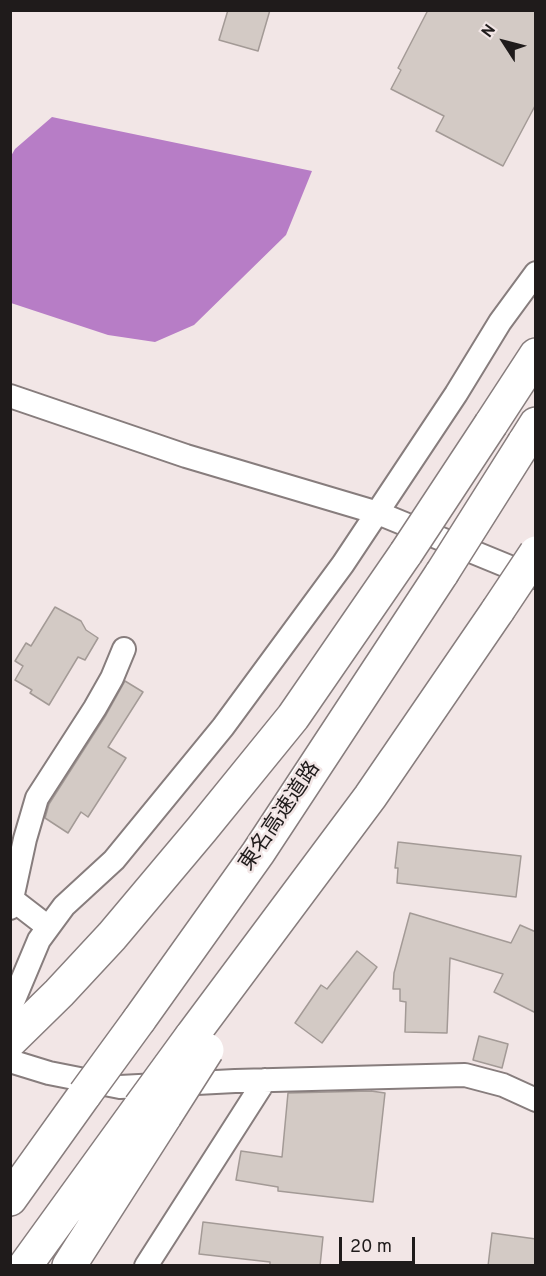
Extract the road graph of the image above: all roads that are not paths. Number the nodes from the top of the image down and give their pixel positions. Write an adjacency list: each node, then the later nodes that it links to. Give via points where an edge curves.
1 (536, 273): 5 (street, via 500,322)
2 (536, 355): 12 (highway, bridge, via 292,717 127,918)
3 (10, 396): 5 (street, via 186,456)
4 (530, 433): 17 (highway, 東名高速道路, bridge, via 258,853)
5 (378, 513): 7 (street); 10 (street, via 223,728 114,860 64,906)
6 (536, 553): 16 (highway, bridge)
7 (536, 577)
8 (124, 649): 9 (street, via 95,708 36,798)
9 (11, 904): 10 (street)
10 (48, 927): 11 (street)
11 (10, 1009)
12 (10, 1041)
13 (10, 1060): 14 (street, via 49,1073 120,1087)
14 (265, 1080): 15 (street, via 465,1075 503,1085); 18 (street)
15 (536, 1100)
16 (152, 1112): 19 (highway); 20 (highway)
17 (10, 1199)
18 (149, 1263)
19 (25, 1266)
20 (69, 1266)

